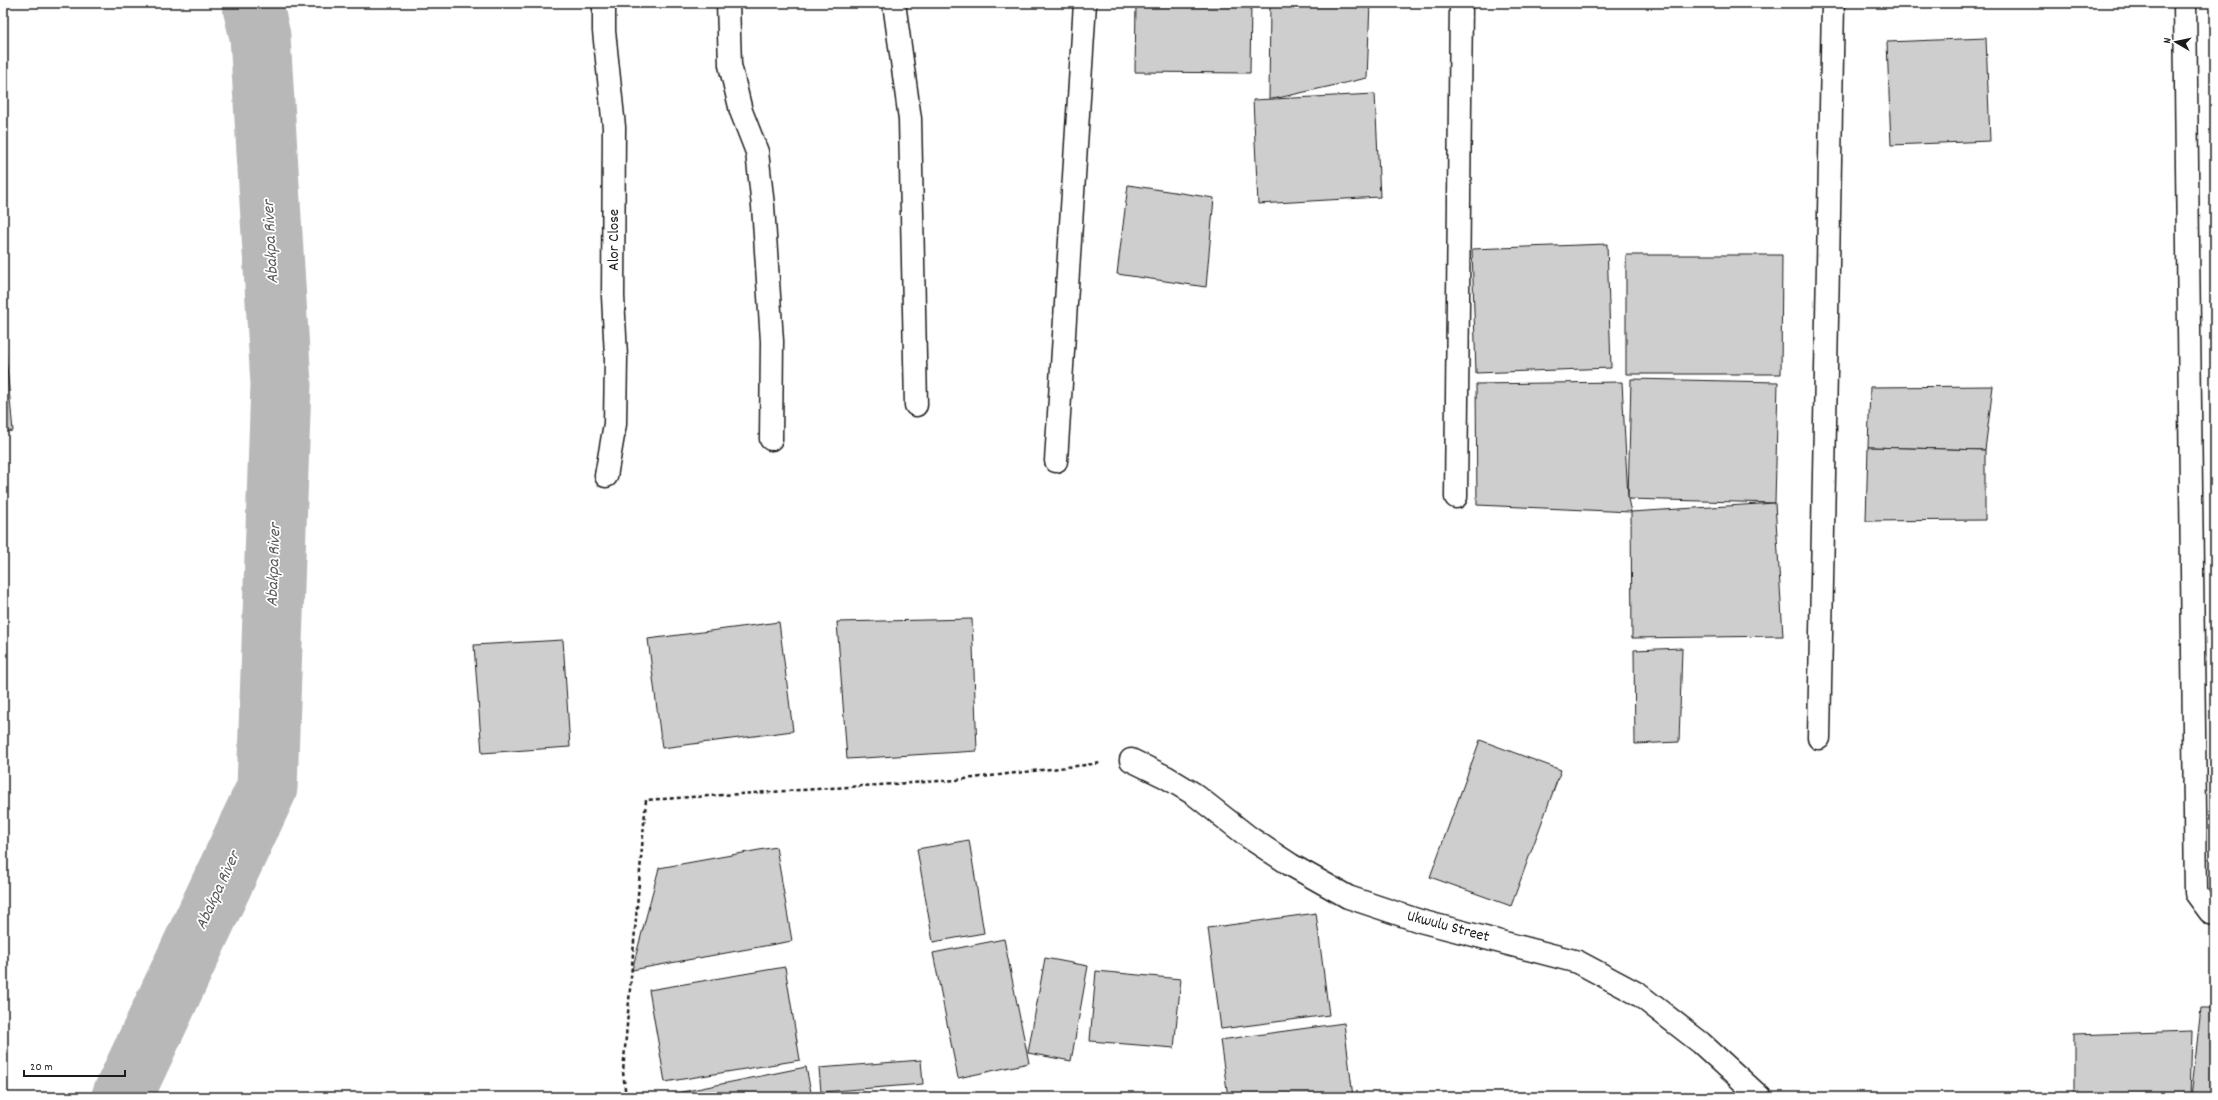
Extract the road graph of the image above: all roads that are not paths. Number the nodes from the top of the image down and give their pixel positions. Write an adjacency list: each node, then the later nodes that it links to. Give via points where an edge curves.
1 (604, 3): 11 (street, Alor Close, via 604,30 614,127 613,296 616,357 615,424)
2 (728, 3): 9 (street, via 730,65 741,111 757,152 763,206 772,341)
3 (894, 3): 8 (street, via 910,119)
4 (1085, 3): 10 (street)
5 (1461, 3): 12 (street)
6 (1833, 3): 13 (street)
7 (2185, 3): 15 (street, via 2196,893 2210,912)
8 (916, 405)
9 (771, 439)
10 (1056, 461)
11 (606, 476)
12 (1456, 497)
13 (1819, 738)
14 (1131, 760): 16 (street, Ukwulu Street, via 1194,794 1250,838 1348,897 1420,921 1578,962 1638,994 1701,1043)
15 (2215, 913)
16 (1760, 1097)

